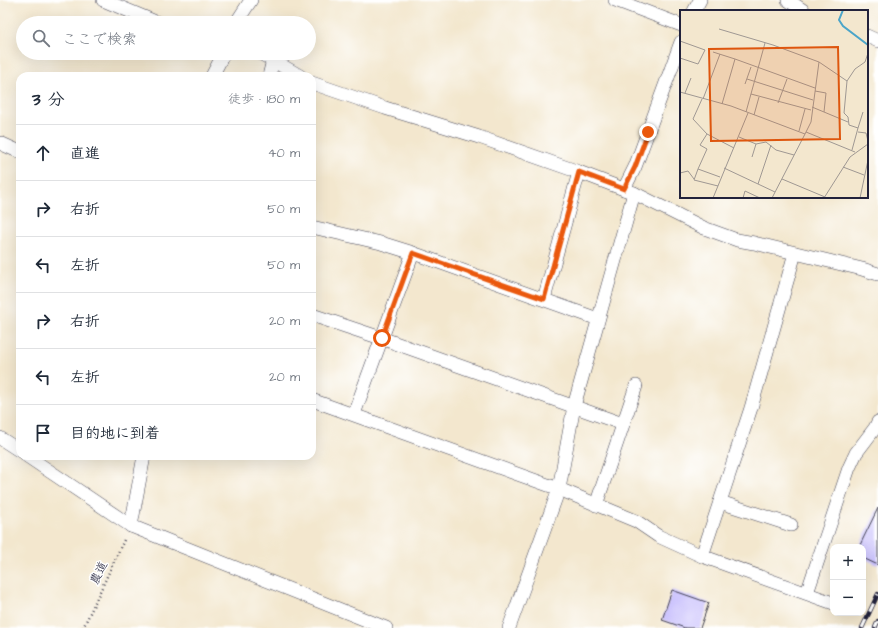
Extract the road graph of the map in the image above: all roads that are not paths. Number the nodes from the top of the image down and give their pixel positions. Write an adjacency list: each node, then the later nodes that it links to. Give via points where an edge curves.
1 (103, 0): 8 (street)
2 (251, 0): 9 (street)
3 (616, 0): 10 (street)
4 (700, 0): 6 (street)
5 (788, 0): 7 (street)
6 (695, 10)
7 (803, 10)
8 (141, 16)
9 (241, 16)
10 (680, 25)
11 (868, 36): 12 (street)
12 (878, 41)
13 (680, 45): 23 (street, via 635,167)
14 (220, 60): 16 (street)
15 (273, 60): 17 (street); 18 (street)
16 (214, 72)
17 (270, 72)
18 (293, 72)
19 (316, 84): 22 (street)
20 (0, 143): 21 (street)
21 (16, 150)
22 (579, 172): 23 (street); 28 (street)
23 (629, 191): 26 (street, via 711,231 737,240); 30 (street)
24 (316, 228): 25 (street)
25 (413, 253): 28 (street); 31 (street)
26 (796, 253): 27 (street); 43 (street, via 751,408)
27 (878, 274)
28 (544, 299): 30 (street)
29 (316, 316): 31 (street)
30 (598, 319): 34 (street)
31 (382, 338): 34 (street); 35 (street)
32 (636, 386): 37 (street)
33 (316, 401): 35 (street)
34 (574, 406): 37 (street); 42 (street)
35 (354, 414): 42 (street)
36 (878, 422): 48 (street, via 856,453 849,468)
37 (623, 424): 44 (street)
38 (0, 438): 39 (street)
39 (16, 448)
40 (33, 460): 46 (street)
41 (143, 460): 46 (street)
42 (559, 489): 44 (street); 51 (street)
43 (720, 502): 45 (street); 47 (street)
44 (596, 505): 47 (street, via 636,521 658,536)
45 (791, 525)
46 (131, 526): 50 (street)
47 (702, 556): 48 (street)
48 (807, 593): 49 (street)
49 (830, 602)
50 (386, 628)
51 (509, 628)

